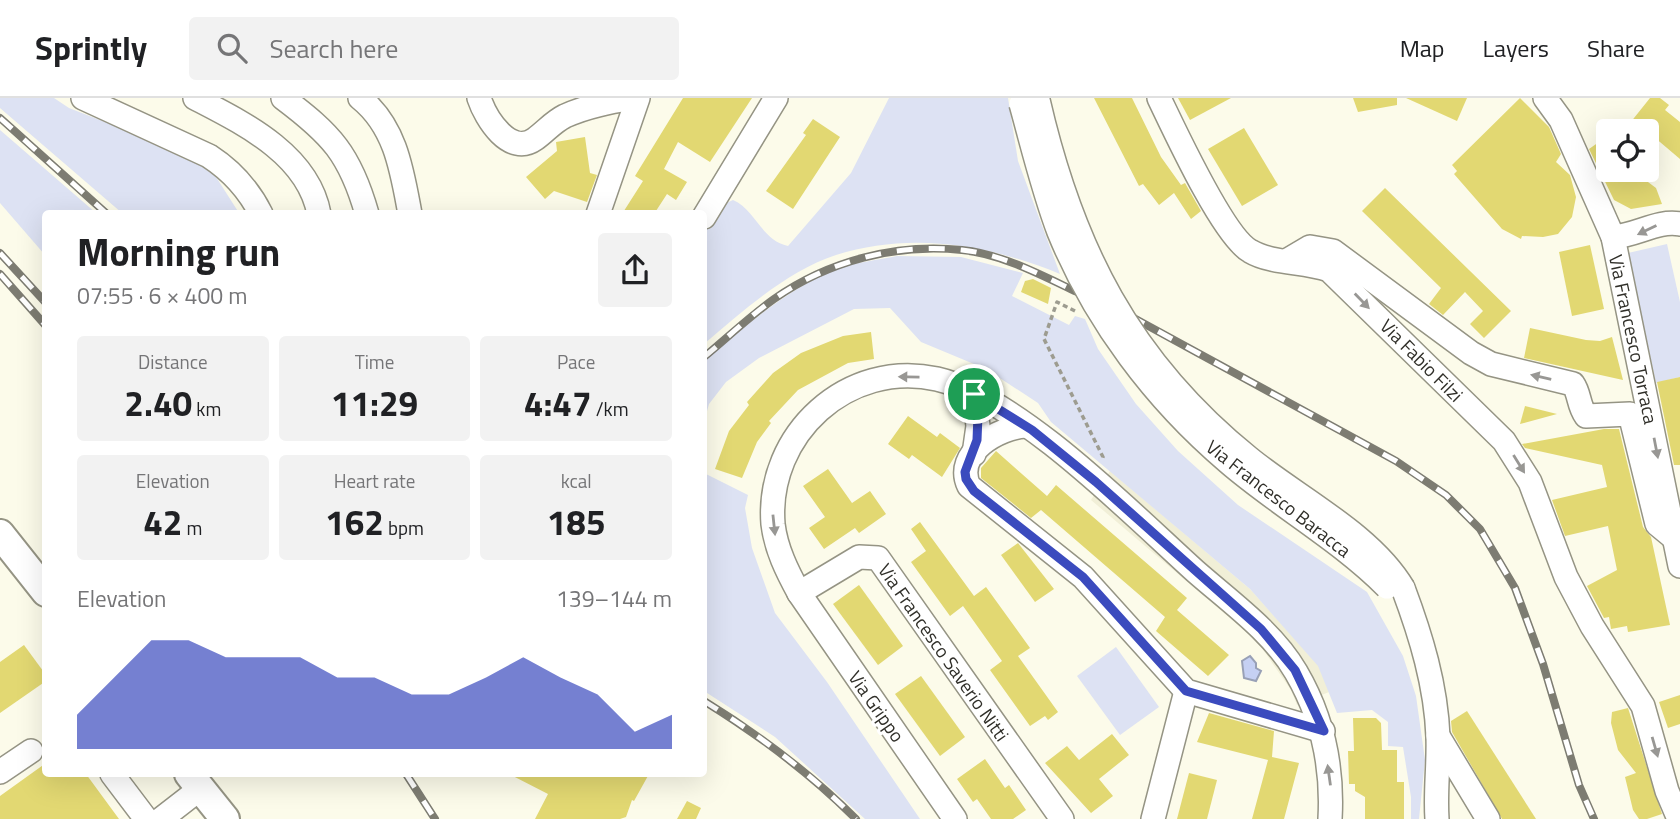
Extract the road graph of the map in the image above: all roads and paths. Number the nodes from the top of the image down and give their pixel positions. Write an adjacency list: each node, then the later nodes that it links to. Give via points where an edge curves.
1 (83, 98): 13 (street, via 209,156 227,168)
2 (195, 98): 14 (street, via 255,129 295,166)
3 (282, 98): 15 (street, via 338,146)
4 (360, 98): 16 (street, via 391,137)
5 (479, 98): 11 (street, via 484,113 518,145)
6 (636, 98): 11 (street); 17 (street)
7 (776, 98): 18 (street)
8 (1159, 98): 21 (street, Via Fabio Filzi, via 1187,159 1241,244 1260,255)
9 (1545, 98): 12 (street, Via Francesco Torraca)
10 (1029, 100): 34 (street, Via Francesco Baracca, bridge, via 1082,244 1109,297 1155,365 1250,459 1392,569 1395,588 1419,632)
11 (587, 102)
12 (1562, 109): 20 (street, Via Francesco Torraca)
13 (259, 210)
14 (318, 210)
15 (366, 210)
16 (409, 210)
17 (599, 210)
18 (707, 212)
19 (1680, 224): 20 (street, one-way to 20, via 1656,224 1635,235)
20 (1613, 237): 28 (street, Via Francesco Torraca, one-way to 28)
21 (1298, 262): 28 (street, one-way to 21, via 1657,524 1630,414 1586,415 1573,384 1491,364 1333,251 1310,247); 48 (street, Via Fabio Filzi, one-way to 48, via 1329,270 1347,285 1504,441 1530,482 1566,576 1643,706)
22 (1078, 313): 26 (path, via 1057,302 1044,339 1101,460 1109,466)
23 (974, 394): 24 (street, Via Grippo); 25 (street, via 978,426); 31 (street, Via Grippo, one-way to 31, via 935,379 898,376 845,391 815,412 784,456 773,508 776,543)
24 (1026, 426): 25 (street, via 995,433); 26 (street, Via Grippo)
25 (974, 454): 32 (street, via 965,472 969,486 1083,577)
26 (1096, 482): 33 (street, Via Grippo, via 1261,629 1295,670)
27 (0, 534): 30 (main road)
28 (1674, 538): 29 (street, Via Francesco Torraca)
29 (1680, 566)
30 (42, 587)
31 (799, 593): 42 (street, Via Grippo); 43 (street, Via Francesco Saverio Nitti, via 859,556 878,558)
32 (1186, 691): 33 (street); 44 (street)
33 (1324, 731): 45 (street, Via Grippo, one-way to 33)
34 (1438, 736): 46 (street); 47 (street)
35 (31, 751): 36 (street)
36 (0, 772)
37 (114, 777): 40 (street)
38 (195, 781): 39 (main road); 41 (street)
39 (224, 816)
40 (146, 819)
41 (161, 819)
42 (955, 819)
43 (1062, 819)
44 (1153, 819)
45 (1330, 819)
46 (1437, 819)
47 (1488, 819)
48 (1679, 819)

